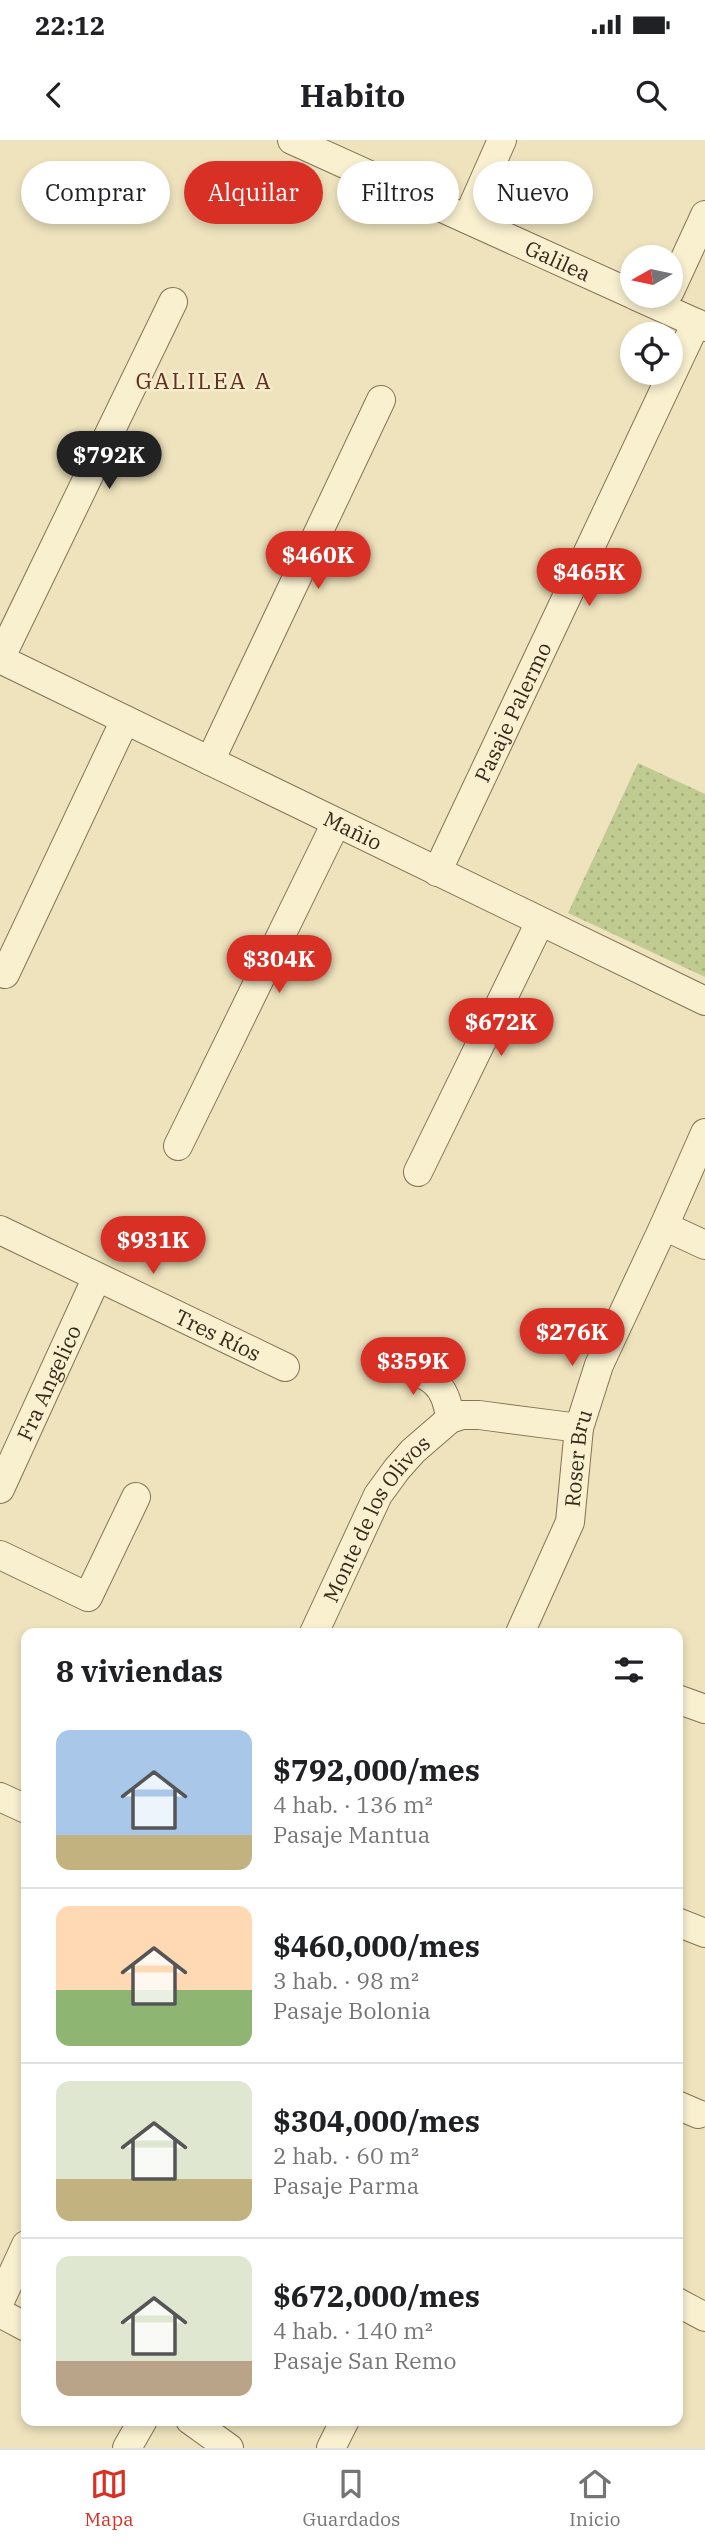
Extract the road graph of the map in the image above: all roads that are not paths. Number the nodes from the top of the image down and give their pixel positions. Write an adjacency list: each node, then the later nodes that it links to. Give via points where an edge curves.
1 (292, 140): 4 (street, Galilea)
2 (502, 140): 4 (street)
3 (705, 215): 5 (street)
4 (467, 219): 6 (street, Galilea)
5 (683, 263)
6 (620, 289)
7 (173, 302): 11 (street)
8 (680, 308): 9 (street, Galilea)
9 (701, 325): 15 (street, Pasaje Palermo)
10 (381, 400): 13 (street)
11 (0, 659): 12 (street, Mañio)
12 (125, 720): 13 (street, Mañio); 17 (street)
13 (210, 761): 14 (street, Mañio)
14 (336, 823): 15 (street, Mañio); 20 (street)
15 (437, 872): 16 (street, Mañio)
16 (540, 922): 18 (street, Mañio); 21 (street)
17 (5, 974)
18 (705, 1001)
19 (705, 1133): 22 (street, Roser Bru)
20 (178, 1146)
21 (418, 1172)
22 (664, 1226): 24 (street); 29 (street, Roser Bru, via 599,1365)
23 (0, 1230): 25 (street, Tres Ríos)
24 (705, 1245)
25 (97, 1277): 27 (street, Tres Ríos); 30 (street, Fra Angelico)
26 (393, 1363): 28 (street, via 436,1381 448,1399)
27 (285, 1367)
28 (450, 1419): 29 (street, Monte de los Olivos, via 479,1415); 33 (street, Monte de los Olivos, via 413,1451 378,1495)
29 (579, 1428): 34 (street, Roser Bru, via 570,1522)
30 (0, 1489)
31 (136, 1497): 32 (street, via 88,1597)
32 (0, 1555)
33 (316, 1628)
34 (522, 1628)
35 (683, 1701): 36 (street)
36 (705, 1709)
37 (0, 1797): 38 (street)
38 (21, 1807)
39 (683, 1924): 40 (street)
40 (705, 1933)
41 (21, 2256): 42 (street)
42 (0, 2301)
43 (683, 2305): 45 (street)
44 (0, 2313): 46 (street)
45 (705, 2317)
46 (21, 2324)
47 (140, 2426): 50 (street)
48 (198, 2426): 51 (street)
49 (342, 2426): 52 (street)
50 (127, 2448)
51 (229, 2448)
52 (331, 2448)

